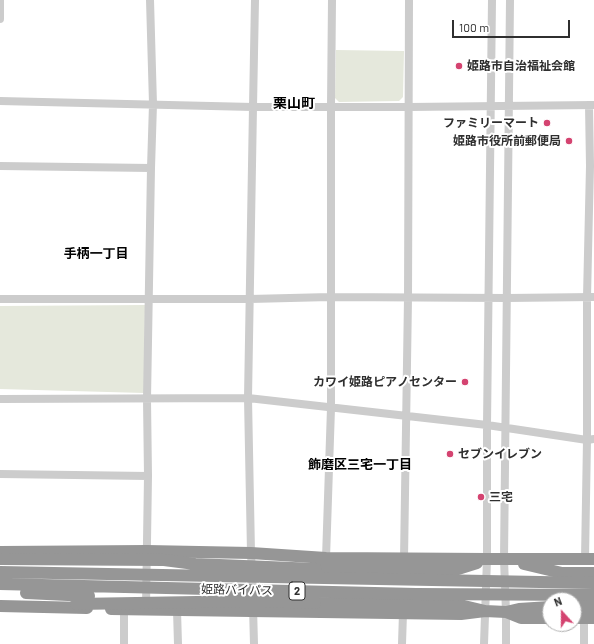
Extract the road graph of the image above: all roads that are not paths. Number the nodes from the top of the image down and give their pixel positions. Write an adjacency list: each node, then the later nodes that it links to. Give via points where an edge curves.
1 (0, 0): 8 (street)
2 (150, 0): 10 (street)
3 (255, 0): 16 (street)
4 (332, 0): 14 (street)
5 (409, 0): 15 (street)
6 (492, 0): 11 (street)
7 (510, 0): 12 (street)
8 (0, 19)
9 (0, 101): 10 (street)
10 (153, 104): 16 (street); 19 (street)
11 (490, 105): 12 (street); 15 (street); 23 (street)
12 (508, 105): 13 (street); 24 (street)
13 (592, 105): 18 (street)
14 (331, 106): 15 (street); 16 (street); 21 (street)
15 (409, 106): 22 (street)
16 (253, 107): 27 (street)
17 (0, 166): 19 (street)
18 (592, 166): 20 (street)
19 (151, 168): 26 (street)
20 (590, 297): 24 (street); 35 (street)
21 (330, 298): 22 (street); 27 (street); 31 (street)
22 (408, 298): 23 (street); 32 (street)
23 (488, 298): 24 (street); 33 (street)
24 (507, 298): 34 (street)
25 (0, 299): 26 (street)
26 (149, 299): 27 (street); 30 (street)
27 (250, 299): 28 (street)
28 (248, 398): 30 (street); 31 (street); 40 (street)
29 (0, 399): 30 (street)
30 (147, 399): 37 (street)
31 (331, 408): 32 (street); 41 (street)
32 (406, 416): 33 (street); 43 (street)
33 (487, 425): 34 (street); 44 (street)
34 (505, 428): 35 (street); 46 (street)
35 (590, 439): 45 (street)
36 (0, 474): 37 (street)
37 (148, 476): 38 (street)
38 (147, 551): 39 (highway); 40 (highway); 61 (street)
39 (0, 552)
40 (251, 553): 41 (highway); 64 (street)
41 (326, 558): 43 (highway)
42 (0, 559): 47 (highway, bridge, via 164,560)
43 (404, 559): 44 (highway)
44 (487, 559): 46 (highway); 47 (highway, bridge, via 458,569 316,569); 63 (street)
45 (589, 559): 46 (highway)
46 (504, 560): 50 (highway, via 562,573); 65 (street)
47 (195, 564): 48 (highway, bridge)
48 (0, 569)
49 (0, 572): 51 (highway, 姫路バイパス / 2, bridge)
50 (594, 573)
51 (594, 583)
52 (0, 586): 53 (highway, 姫路バイパス / 2, bridge); 55 (highway, bridge, via 10,592)
53 (594, 595)
54 (0, 601): 55 (highway, bridge, via 76,604)
55 (190, 602): 63 (highway, bridge, via 460,605)
56 (0, 606): 60 (highway)
57 (582, 606): 58 (highway)
58 (594, 606)
59 (542, 608): 65 (highway)
60 (124, 609): 61 (highway); 69 (street)
61 (146, 610): 62 (highway)
62 (177, 610): 64 (highway); 70 (street)
63 (485, 611): 65 (highway); 66 (highway, via 461,614); 73 (street)
64 (254, 612): 66 (highway); 71 (street)
65 (506, 612): 67 (highway, via 521,618); 74 (street)
66 (403, 614): 72 (street)
67 (542, 618)
68 (584, 618): 75 (street)
69 (124, 644)
70 (178, 644)
71 (254, 644)
72 (402, 644)
73 (484, 644)
74 (506, 644)
75 (584, 644)

